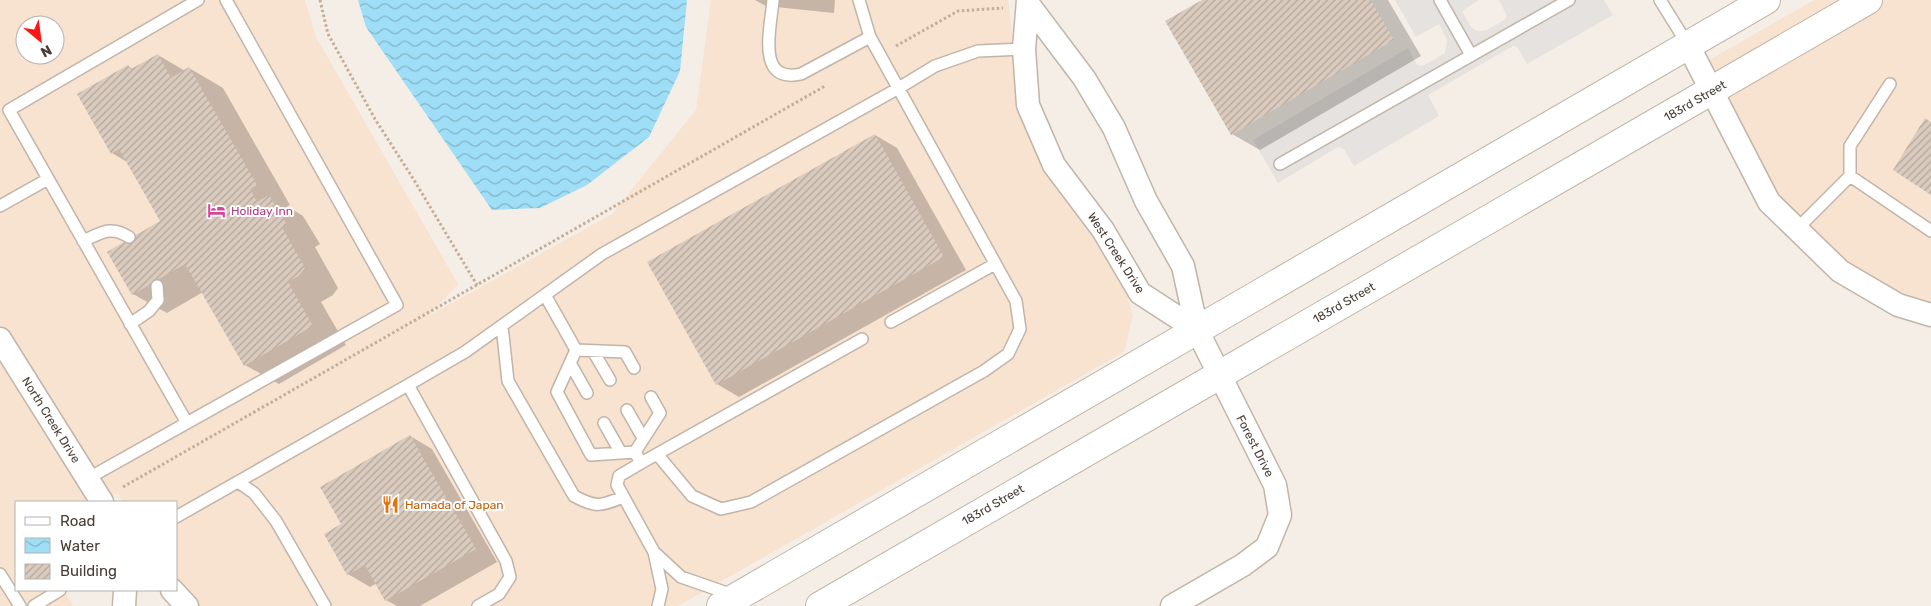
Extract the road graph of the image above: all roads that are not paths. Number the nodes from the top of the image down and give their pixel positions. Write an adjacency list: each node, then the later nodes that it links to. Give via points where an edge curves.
1 (198, 0): 20 (lane, via 9,110)
2 (226, 0): 46 (lane, via 397,305)
3 (773, 0): 11 (lane, via 768,56 779,73 801,74)
4 (859, 0): 11 (lane)
5 (1440, 0): 14 (lane)
6 (1568, 0): 14 (lane)
7 (1660, 0): 12 (lane)
8 (1766, 0): 12 (street)
9 (1868, 0): 17 (street, 183rd Street)
10 (1029, 3): 13 (street, West Creek Drive); 33 (street, West Creek Drive, via 1084,78 1114,128 1146,201 1184,266)
11 (870, 37): 16 (lane)
12 (1688, 45): 17 (street); 33 (street)
13 (1024, 49): 16 (lane, via 978,51 935,66); 33 (street, West Creek Drive, via 1028,105 1054,165 1103,230 1140,294)
14 (1471, 54): 18 (lane)
15 (1890, 84): 19 (lane, via 1850,146)
16 (897, 89): 26 (lane); 28 (lane, via 602,254)
17 (1712, 91): 22 (street, via 1769,202); 40 (street, 183rd Street)
18 (1280, 164)
19 (1850, 176): 22 (lane); 23 (lane)
20 (48, 179): 21 (lane); 25 (lane)
21 (0, 206)
22 (1797, 229): 29 (street, via 1840,271 1898,305)
23 (1931, 231)
24 (129, 237): 25 (lane, via 106,230)
25 (83, 241): 31 (lane)
26 (995, 264): 30 (lane); 51 (lane, via 1016,301 1020,329 1008,354 751,502 721,509 692,496)
27 (157, 286): 31 (lane, via 158,300)
28 (545, 295): 32 (lane); 36 (lane)
29 (1931, 315)
30 (891, 322)
31 (130, 324): 46 (lane)
32 (502, 326): 42 (lane); 55 (lane, via 508,381 574,496 602,506)
33 (1197, 330): 40 (street, Forest Drive); 63 (street)
34 (0, 338): 53 (street, North Creek Drive)
35 (862, 338): 51 (lane)
36 (576, 350): 37 (lane); 38 (lane)
37 (593, 351): 39 (lane, via 624,352); 41 (lane)
38 (570, 363): 43 (lane); 50 (lane, via 557,392 592,455)
39 (634, 368)
40 (1220, 374): 71 (street, 183rd Street); 72 (street, Forest Drive, via 1275,485 1280,515 1267,546 1243,565)
41 (610, 380)
42 (408, 385): 54 (lane); 69 (lane, via 506,561 510,577 499,594)
43 (587, 393)
44 (651, 397): 48 (lane, via 660,412)
45 (627, 410): 48 (lane)
46 (186, 423): 53 (lane)
47 (604, 423): 50 (lane)
48 (644, 438): 49 (lane)
49 (635, 452): 50 (lane); 52 (lane)
50 (621, 453)
51 (657, 454): 52 (lane)
52 (641, 463): 55 (lane, via 619,476 617,485)
53 (87, 479): 56 (street, North Creek Drive)
54 (238, 482): 57 (lane); 68 (lane, via 254,493 276,522)
55 (623, 497): 58 (lane)
56 (101, 501)
57 (178, 516)
58 (654, 552): 63 (lane, via 681,577); 70 (lane, via 662,589)
59 (0, 574): 64 (lane)
60 (58, 591): 65 (lane)
61 (125, 591): 66 (street)
62 (173, 591): 67 (street)
63 (729, 601)
64 (20, 606)
65 (34, 606)
66 (124, 606)
67 (187, 606)
68 (325, 606)
69 (478, 606)
70 (658, 606)
71 (820, 606)
72 (1172, 606)

